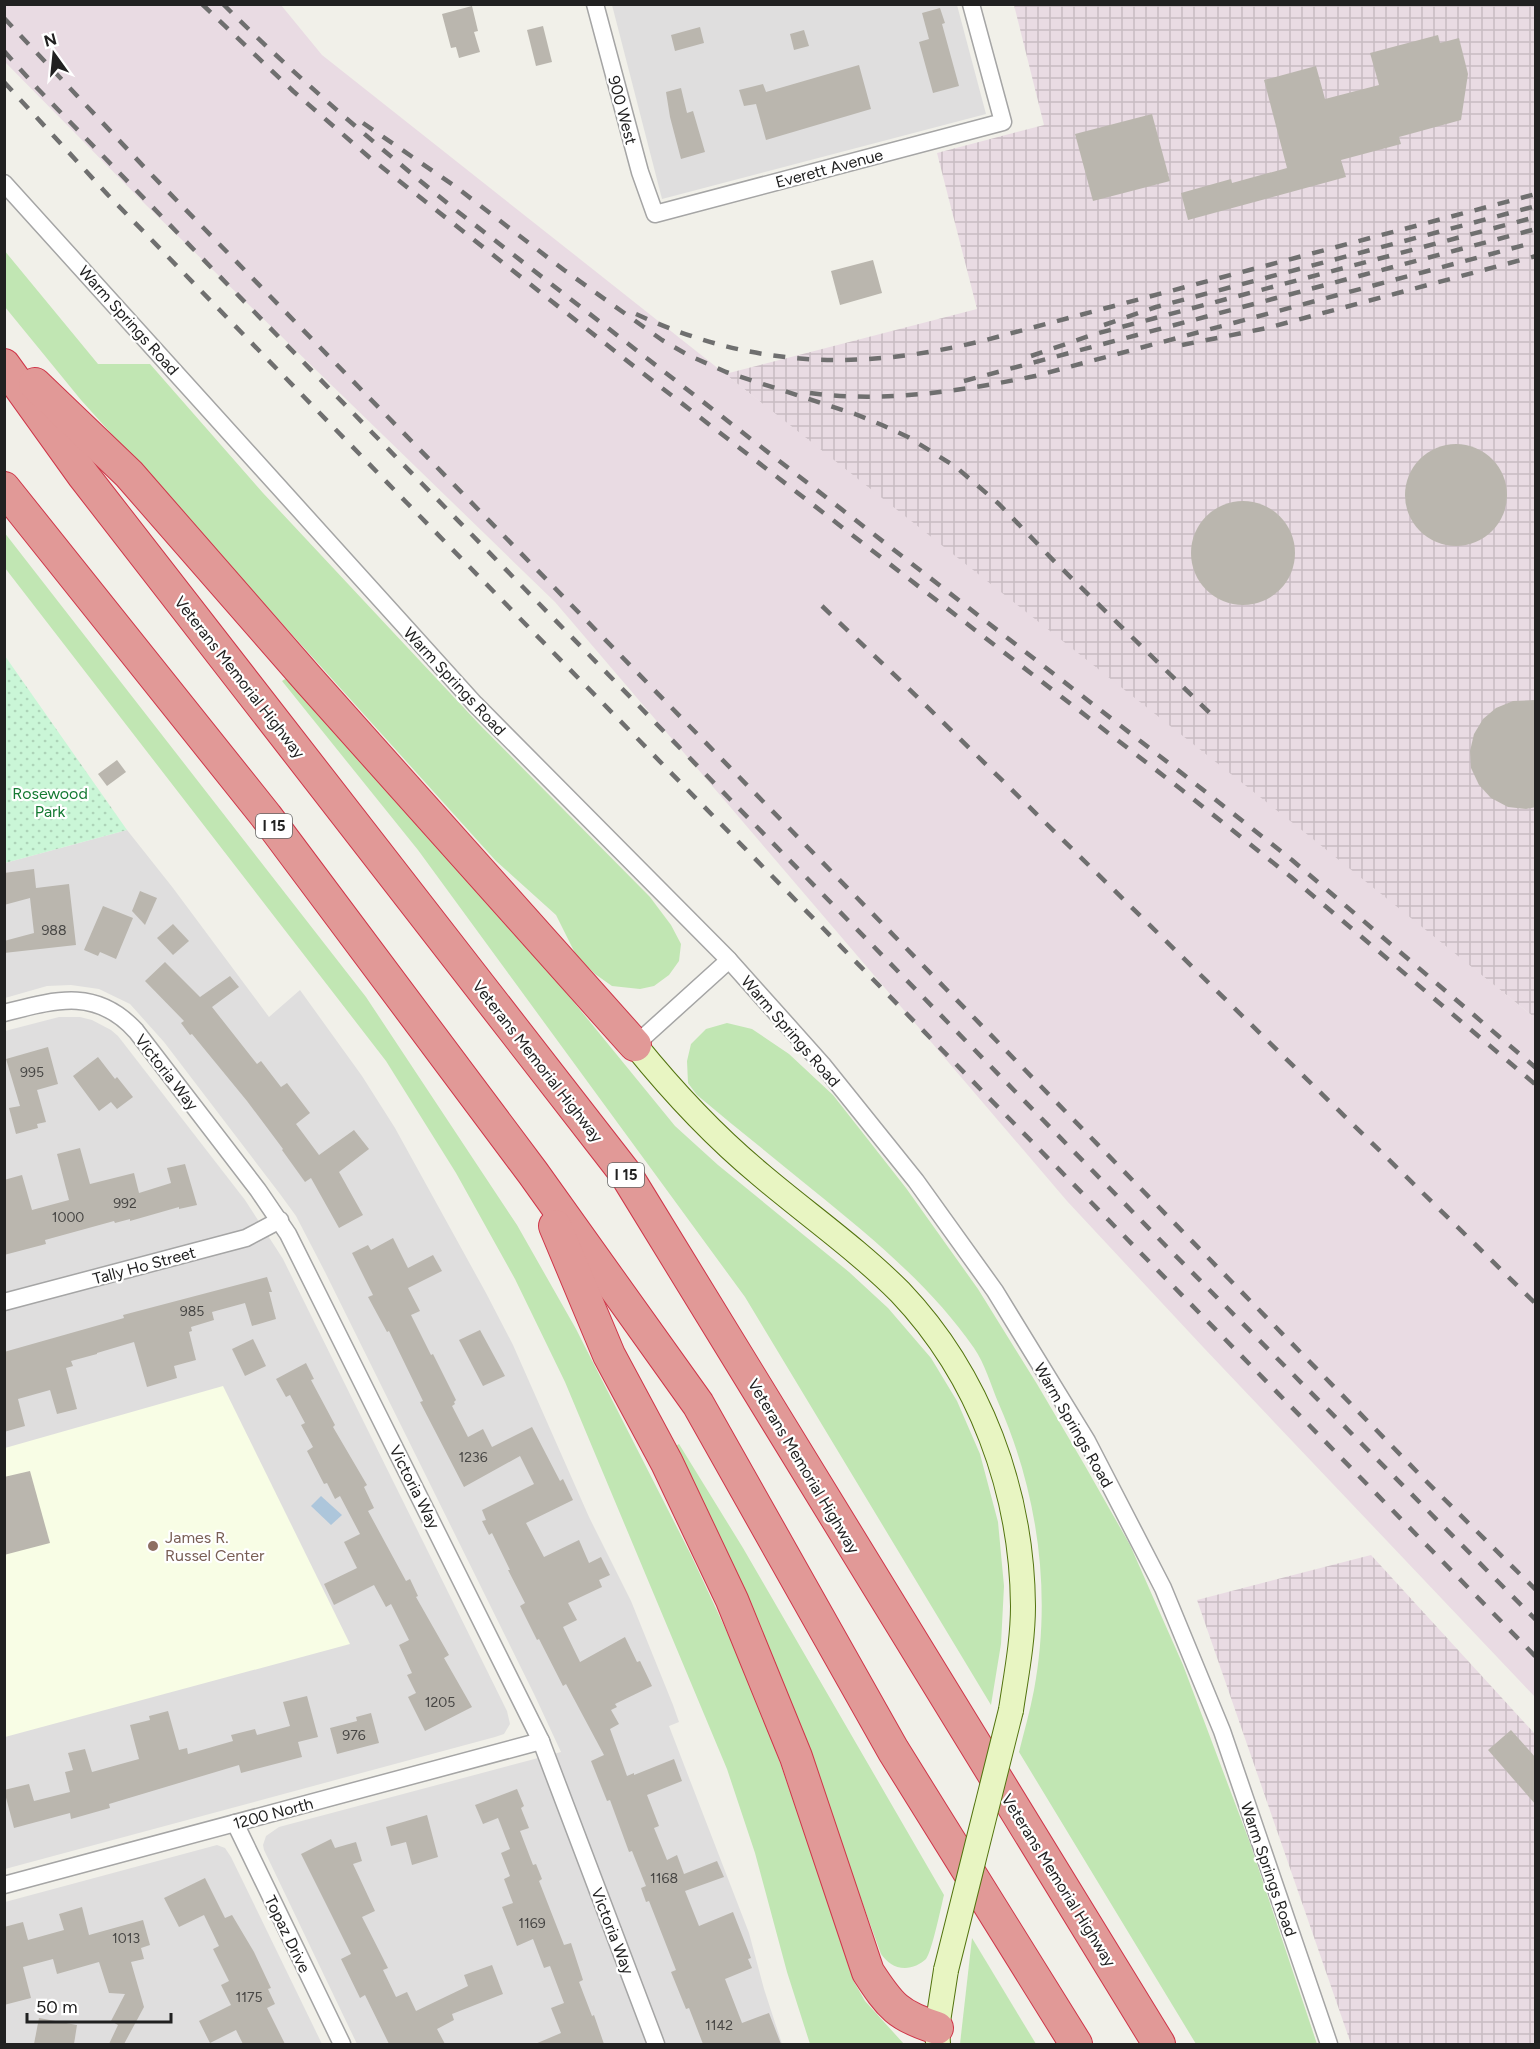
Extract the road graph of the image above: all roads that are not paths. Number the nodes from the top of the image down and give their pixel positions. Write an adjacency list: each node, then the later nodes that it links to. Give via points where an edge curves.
1 (595, 4): 4 (street, 900 West)
2 (971, 4): 4 (street, Everett Avenue, via 1003,122)
3 (4, 183): 8 (street, Warm Springs Road, via 475,704)
4 (655, 214)
5 (4, 354): 10 (highway, via 129,474)
6 (4, 365): 21 (highway, Veterans Memorial Highway / I 15, via 83,475 625,1173)
7 (4, 488): 11 (highway, I 15, via 266,816)
8 (729, 960): 10 (street); 22 (street, Warm Springs Road, via 822,1065 916,1181 995,1291 1087,1441 1163,1588 1222,1731)
9 (4, 1013): 12 (street, Victoria Way, via 75,999 109,1009 128,1023)
10 (635, 1045): 17 (main road, bridge, via 708,1128 863,1257 927,1323 974,1398 1006,1480 1016,1522 1023,1608 1019,1658 1011,1710 946,1970)
11 (533, 1173): 17 (highway, via 609,1355 667,1463 732,1600 796,1757 868,1972 883,1996 899,2011); 20 (highway, I 15, via 698,1404 893,1750)
12 (280, 1220): 13 (street, Tally Ho Street, via 246,1238); 14 (street, Victoria Way)
13 (4, 1302)
14 (541, 1741): 15 (street, 1200 North); 19 (street, Victoria Way)
15 (235, 1823): 16 (street, 1200 North); 18 (street, Topaz Drive)
16 (4, 1885)
17 (938, 2036)
18 (342, 2044)
19 (656, 2044)
20 (1076, 2044)
21 (1159, 2044)
22 (1329, 2044)

